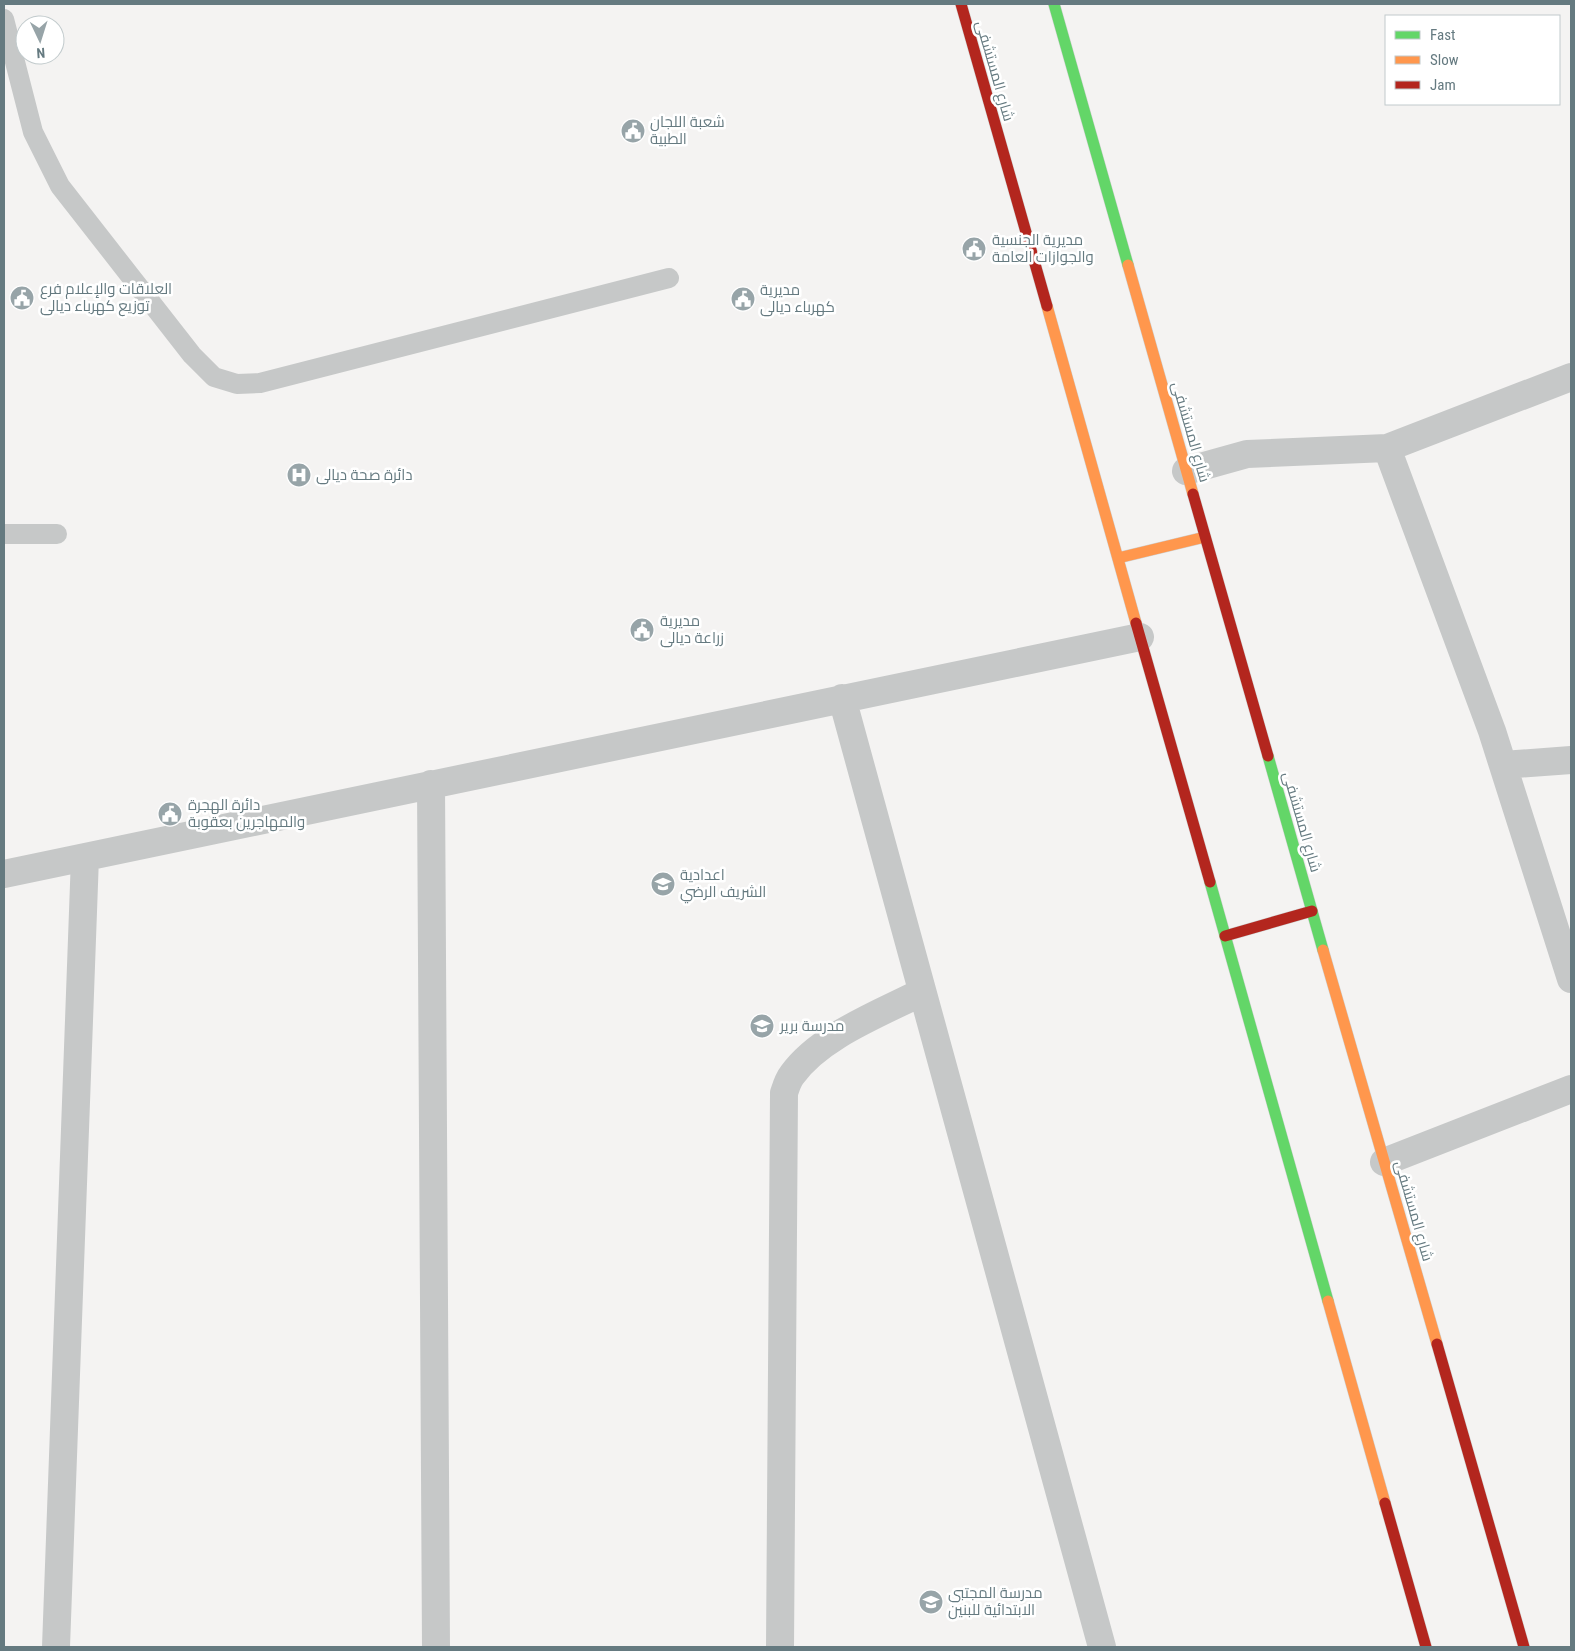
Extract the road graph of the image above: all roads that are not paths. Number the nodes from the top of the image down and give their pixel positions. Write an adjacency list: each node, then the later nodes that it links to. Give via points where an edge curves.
1 (961, 4): 11 (street, شارع المستشفى)
2 (1054, 4): 7 (street, شارع المستشفى)
3 (4, 19): 4 (lane, via 33,132 60,186 192,355 214,377 237,384 260,382)
4 (669, 278)
5 (1571, 377): 6 (street)
6 (1387, 448): 7 (street, via 1247,454); 15 (street)
7 (1186, 471): 10 (street, شارع المستشفى)
8 (4, 534): 9 (lane)
9 (57, 534)
10 (1205, 537): 11 (street); 19 (street, شارع المستشفى)
11 (1118, 558): 12 (street, شارع المستشفى)
12 (1140, 636): 13 (street); 20 (street, شارع المستشفى)
13 (842, 698): 16 (street); 22 (street)
14 (1571, 760): 15 (street)
15 (1503, 765): 21 (street)
16 (431, 784): 17 (street); 26 (street)
17 (85, 857): 18 (street); 25 (street)
18 (4, 874)
19 (1312, 912): 20 (street); 24 (street, شارع المستشفى)
20 (1225, 936): 29 (street, شارع المستشفى)
21 (1571, 979)
22 (922, 992): 27 (street, via 834,1037 790,1076 784,1093); 28 (street)
23 (1571, 1089): 24 (street)
24 (1384, 1162): 30 (street, شارع المستشفى)
25 (56, 1647)
26 (436, 1647)
27 (780, 1647)
28 (1102, 1647)
29 (1426, 1647)
30 (1524, 1647)

